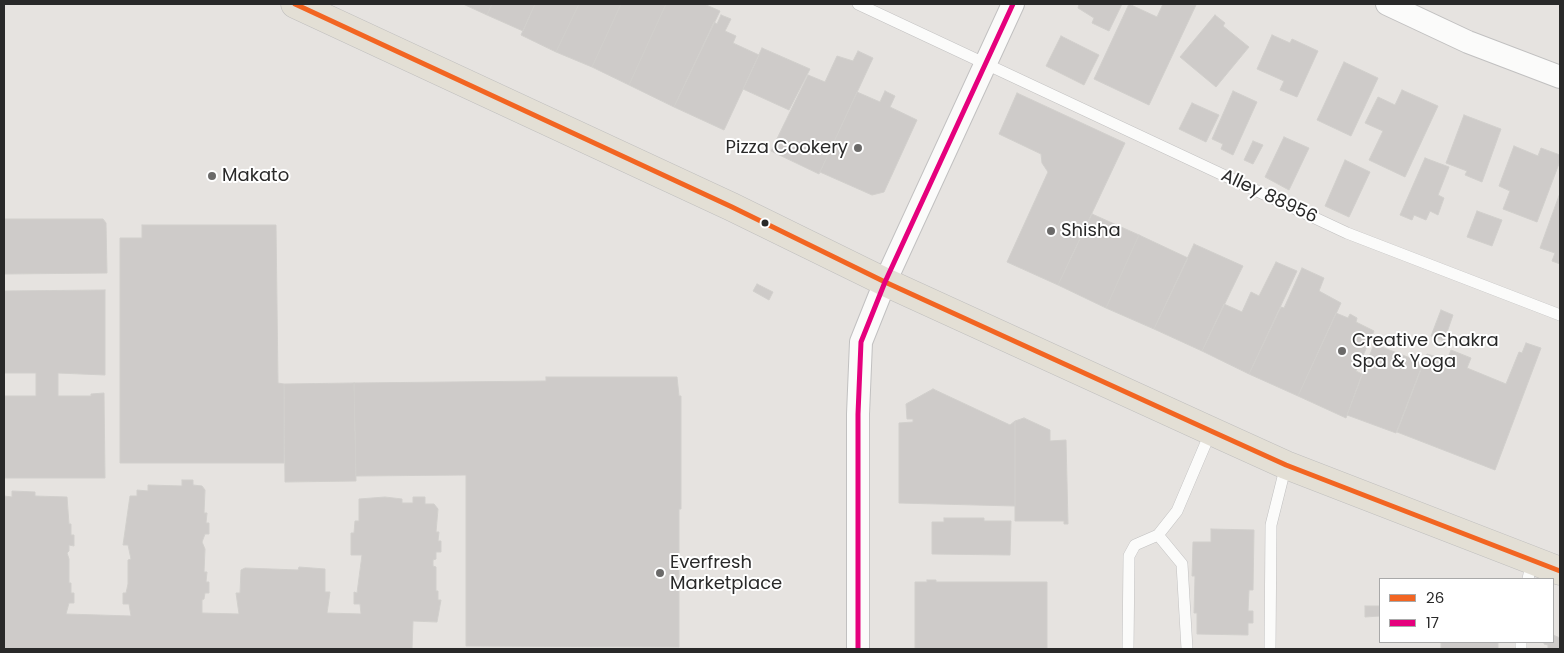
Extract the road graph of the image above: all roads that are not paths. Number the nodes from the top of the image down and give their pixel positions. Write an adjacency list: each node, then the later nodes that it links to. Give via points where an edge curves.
1 (295, 4): 7 (main road)
2 (858, 4): 5 (lane, Alley 88956)
3 (1013, 4): 5 (street)
4 (1387, 4): 6 (street, via 1468,42)
5 (985, 63): 7 (street); 8 (lane, Alley 88956, via 1348,233)
6 (1560, 77)
7 (886, 282): 9 (main road); 14 (street, via 861,342 859,360)
8 (1560, 315)
9 (1211, 431): 10 (main road); 11 (lane, via 1177,510)
10 (1286, 464): 12 (main road); 17 (lane, via 1271,525)
11 (1158, 535): 15 (lane, via 1135,545 1129,556); 16 (lane, via 1182,564)
12 (1530, 570): 13 (main road)
13 (1560, 571)
14 (858, 649)
15 (1128, 649)
16 (1186, 649)
17 (1270, 649)

